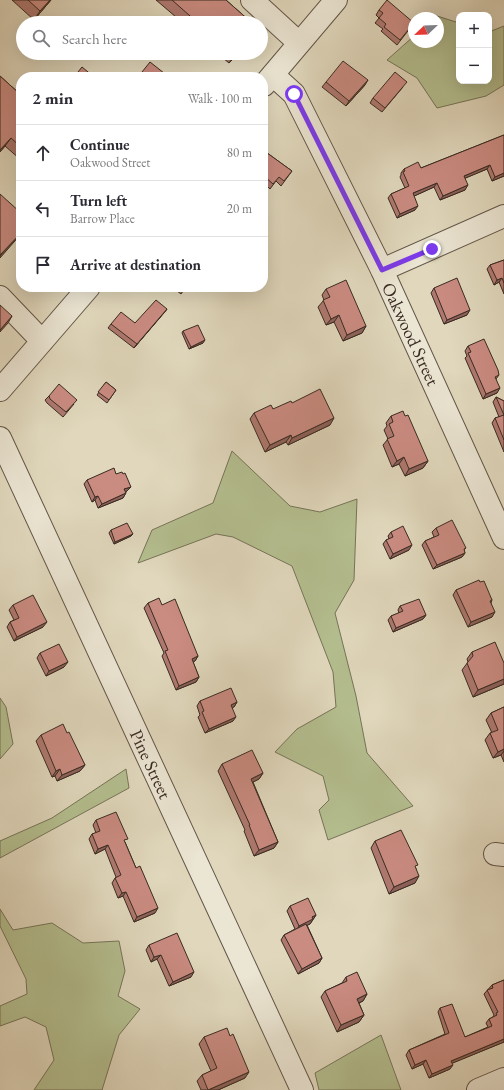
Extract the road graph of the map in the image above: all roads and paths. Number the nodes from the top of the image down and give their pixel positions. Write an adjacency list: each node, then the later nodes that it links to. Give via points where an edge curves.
1 (252, 0): 3 (street)
2 (336, 0): 3 (street)
3 (299, 43): 4 (street)
4 (268, 80): 6 (street, Oakwood Street, via 294,94)
5 (504, 216): 6 (street)
6 (382, 270): 12 (street, Oakwood Street)
7 (85, 292): 9 (street)
8 (0, 297): 9 (street)
9 (42, 341): 10 (street)
10 (0, 390)
11 (0, 438): 15 (street, Pine Street)
12 (499, 512): 13 (street, Oakwood Street)
13 (504, 538)
14 (504, 1079): 16 (street)
15 (302, 1090)
16 (478, 1090)

